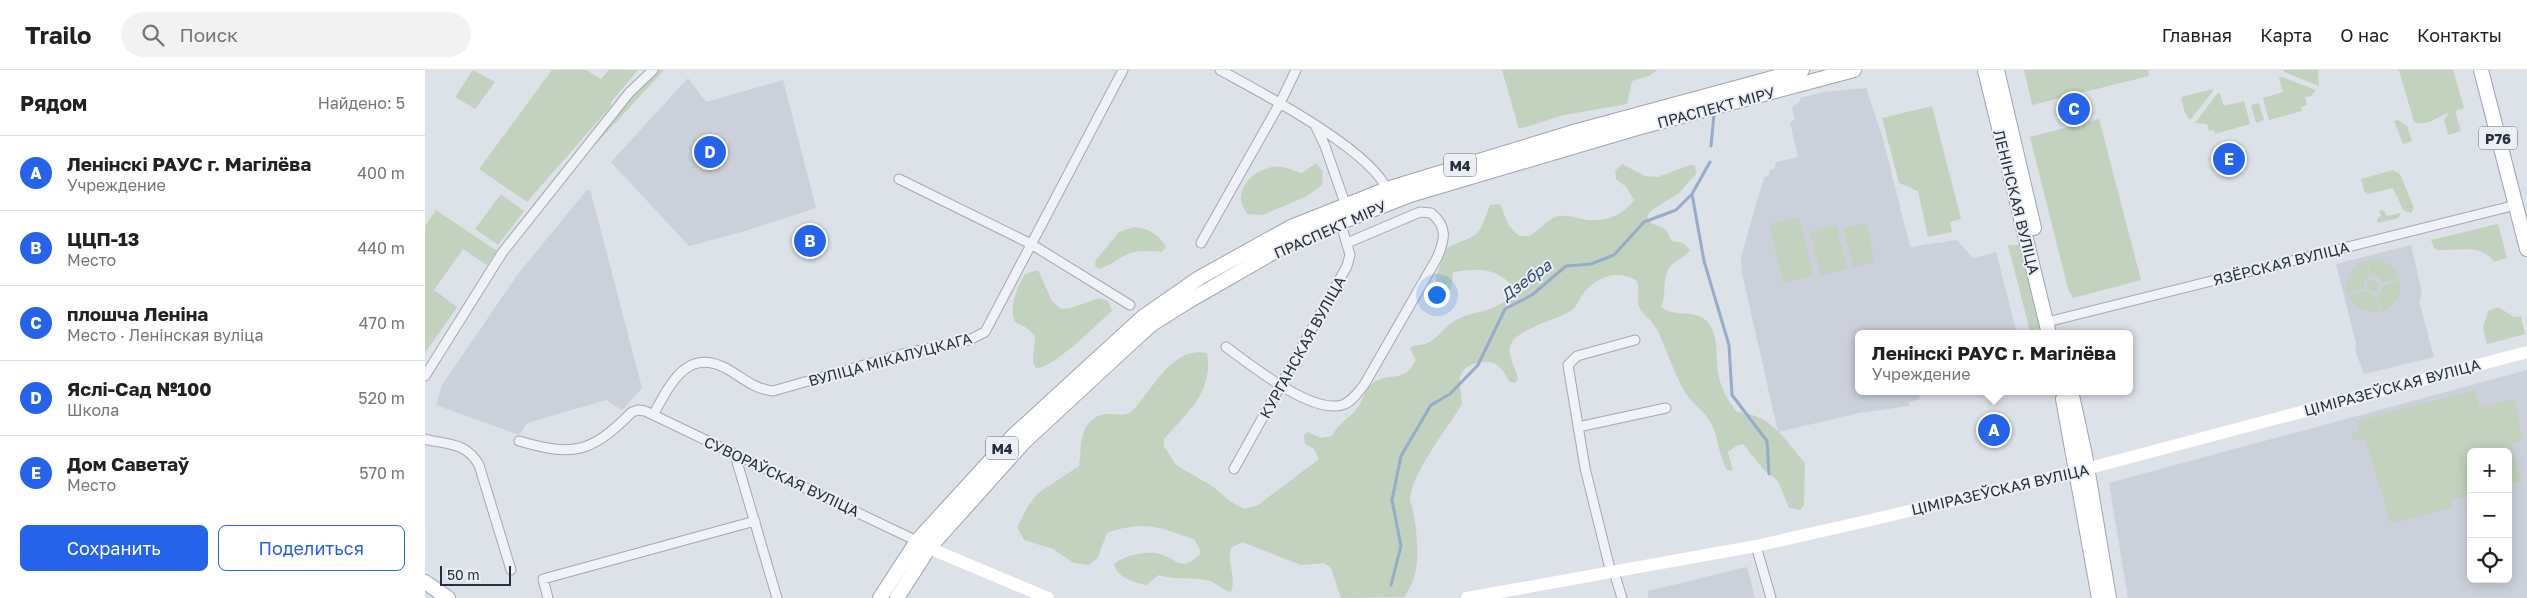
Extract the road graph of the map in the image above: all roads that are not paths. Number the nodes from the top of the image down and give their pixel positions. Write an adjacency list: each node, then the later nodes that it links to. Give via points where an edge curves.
1 (653, 70): 27 (street, via 629,93 502,253)
2 (1123, 70): 20 (street, ВУЛІЦА МІКАЛУЦКАГА)
3 (1221, 70): 10 (street)
4 (1296, 70): 10 (street)
5 (1854, 70): 9 (main road, ПРАСПЕКТ МІРУ / М4)
6 (1985, 70): 23 (main road, ЛЕНІНСКАЯ ВУЛІЦА)
7 (1997, 70): 23 (main road, ЛЕНІНСКАЯ ВУЛІЦА)
8 (2481, 70): 16 (main road, Р76)
9 (1804, 76): 15 (main road, ПРАСПЕКТ МІРУ / М4, via 1636,121)
10 (1280, 103): 11 (street); 18 (street)
11 (1316, 127): 12 (street); 13 (street, КУРГАНСКАЯ ВУЛІЦА)
12 (1334, 137): 13 (street); 15 (street, via 1379,174)
13 (1325, 146): 17 (street, КУРГАНСКАЯ ВУЛІЦА)
14 (899, 179): 20 (street)
15 (1389, 195): 17 (main road, ПРАСПЕКТ МІРУ / М4)
16 (2516, 205): 21 (main road, Р76); 23 (street, ЯЗЁРСКАЯ ВУЛІЦА)
17 (1345, 214): 19 (street, КУРГАНСКАЯ ВУЛІЦА); 40 (main road, ПРАСПЕКТ МІРУ / М4, via 1152,324 1025,441)
18 (1201, 243)
19 (1347, 243): 28 (street, КУРГАНСКАЯ ВУЛІЦА, via 1350,255 1347,266); 28 (street, via 1420,212 1431,213 1443,226 1442,247 1434,264 1353,399 1335,407 1315,403)
20 (1031, 244): 22 (street); 32 (street, ВУЛІЦА МІКАЛУЦКАГА, via 985,332 969,340 903,354 773,391 763,390 715,362 695,364 672,380)
21 (2527, 249)
22 (1130, 305)
23 (2050, 325)
24 (1635, 340): 33 (street, via 1577,356 1570,361 1567,370)
25 (1226, 347): 28 (street)
26 (2527, 352): 38 (main road, ЦІМІРАЗЕЎСКАЯ ВУЛІЦА)
27 (425, 376)
28 (1281, 385): 37 (street, КУРГАНСКАЯ ВУЛІЦА)
29 (2062, 395): 38 (main road)
30 (2072, 395): 38 (main road)
31 (1666, 408): 33 (street)
32 (653, 415): 35 (street, СУВОРАЎСКАЯ ВУЛІЦА, via 638,410 632,412 599,440 565,452); 36 (street, СУВОРАЎСКАЯ ВУЛІЦА)
33 (1579, 427): 43 (street, via 1585,468)
34 (425, 439): 42 (street, via 451,443 473,454)
35 (519, 442)
36 (735, 455): 39 (street); 40 (street, СУВОРАЎСКАЯ ВУЛІЦА)
37 (1234, 469)
38 (2082, 470): 41 (main road, ЦІМІРАЗЕЎСКАЯ ВУЛІЦА); 54 (main road); 55 (main road)
39 (755, 521): 46 (street, via 543,579); 47 (street)
40 (923, 544): 48 (main road, ПРАСПЕКТ МІРУ / М4); 49 (main road, ПРАСПЕКТ МІРУ / М4); 50 (main road, СУВОРАЎСКАЯ ВУЛІЦА)
41 (1756, 546): 43 (main road, ЦІМІРАЗЕЎСКАЯ ВУЛІЦА); 53 (street)
42 (511, 570)
43 (1613, 572): 51 (main road, ЦІМІРАЗЕЎСКАЯ ВУЛІЦА); 52 (street)
44 (425, 582): 45 (main road)
45 (448, 598)
46 (548, 598)
47 (777, 598)
48 (880, 598)
49 (897, 598)
50 (1048, 598)
51 (1467, 598)
52 (1621, 598)
53 (1771, 598)
54 (2099, 598)
55 (2109, 598)

